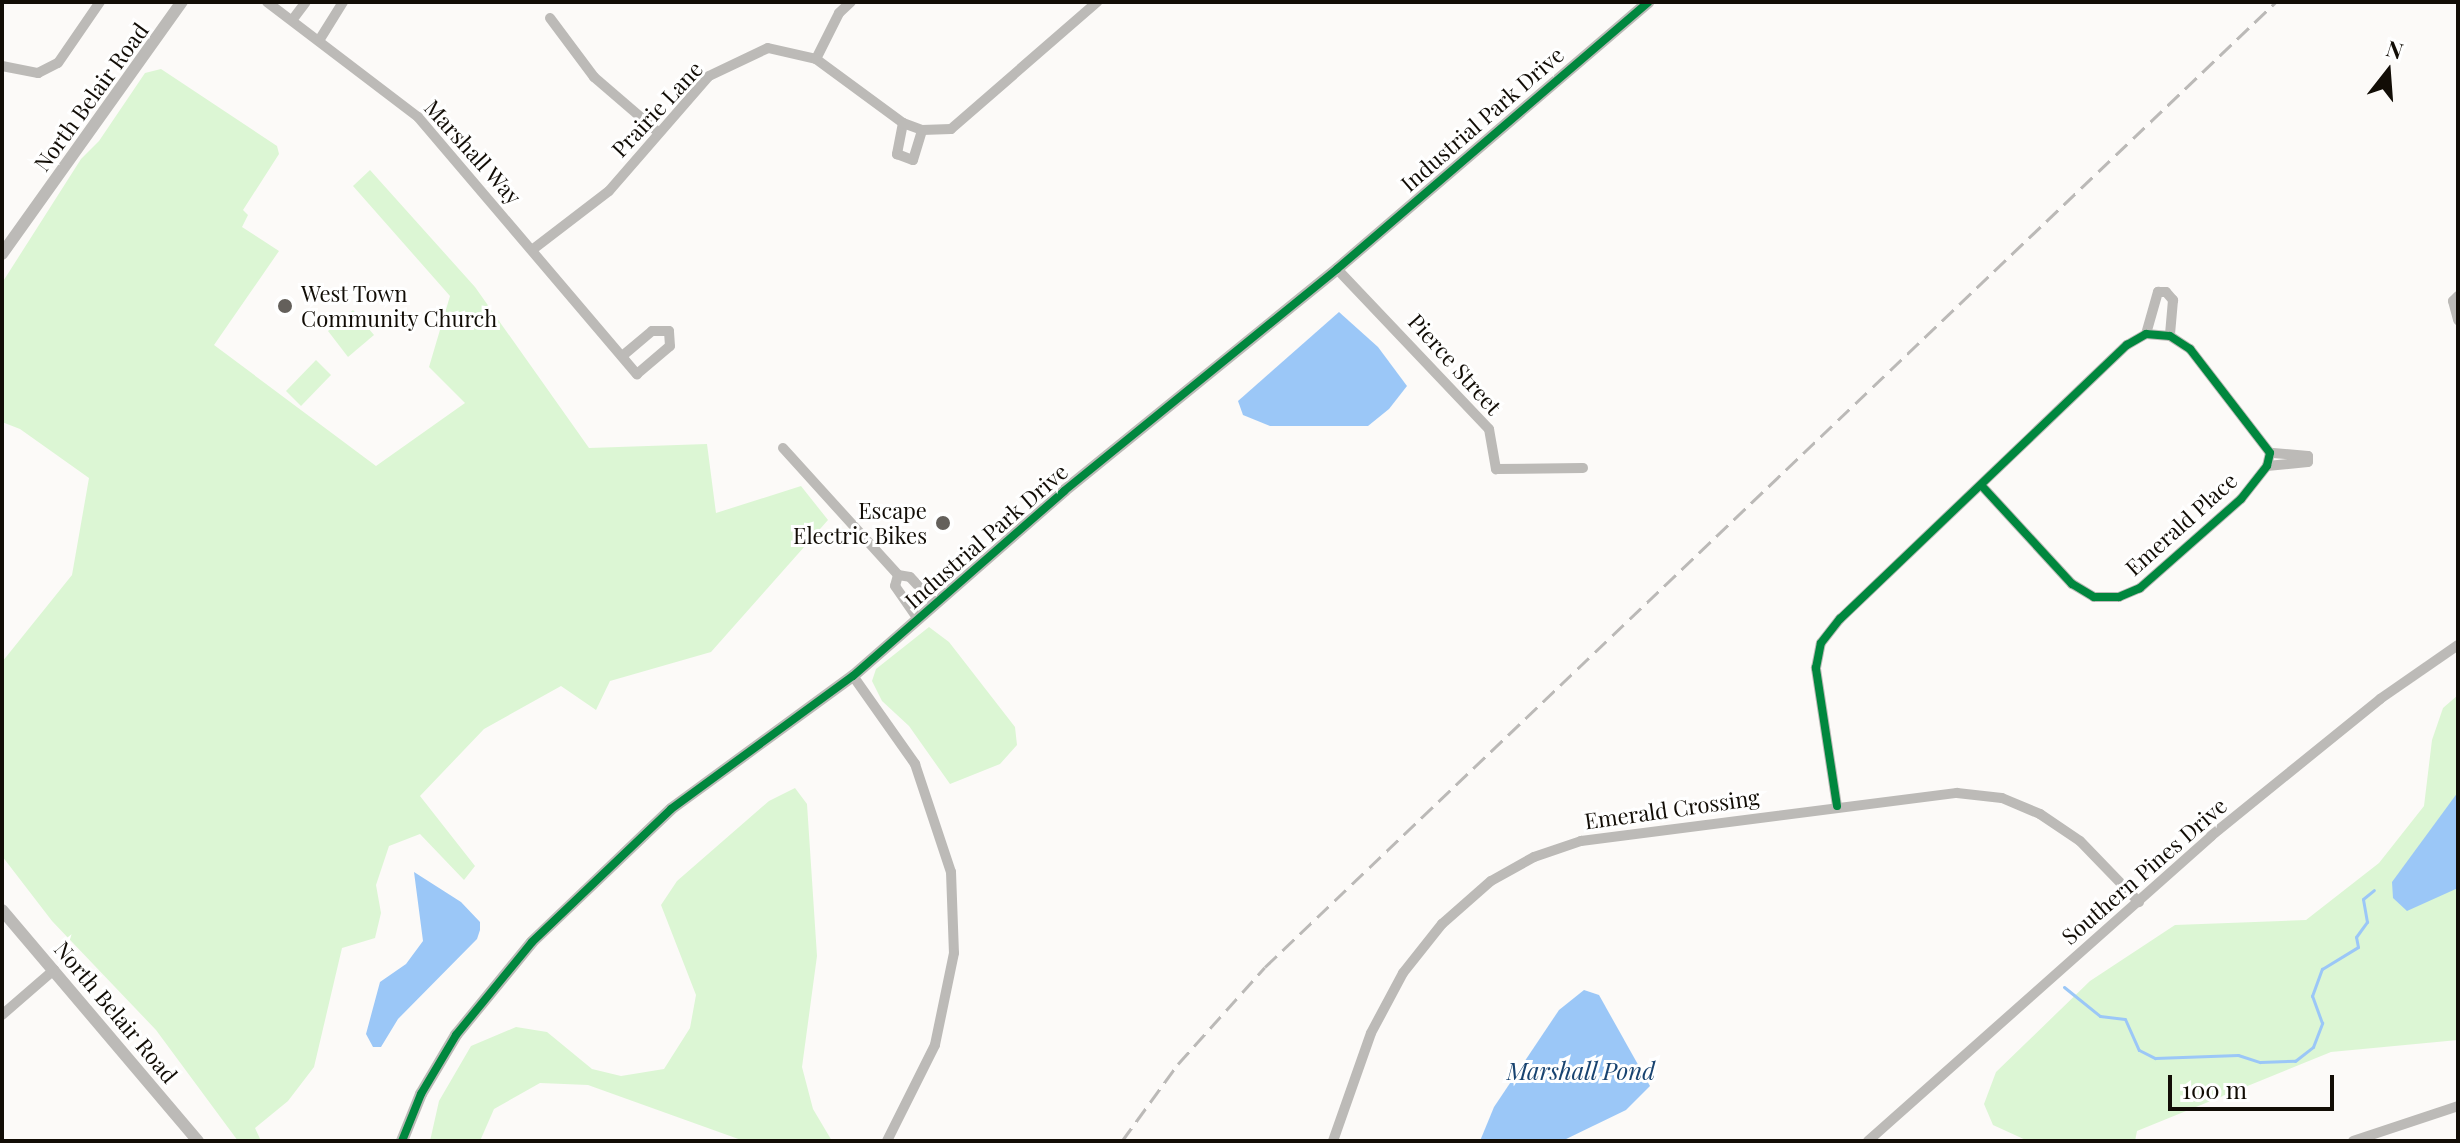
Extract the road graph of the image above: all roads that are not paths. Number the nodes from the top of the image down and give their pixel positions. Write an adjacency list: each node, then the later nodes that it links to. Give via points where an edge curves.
1 (100, 2): 13 (street, via 58,63 38,73)
2 (182, 2): 18 (street, North Belair Road)
3 (267, 2): 10 (street, Marshall Way)
4 (306, 2): 10 (street)
5 (343, 2): 11 (street)
6 (851, 2): 12 (street, via 839,13)
7 (1097, 2): 15 (street, via 951,129)
8 (1648, 2): 19 (street, Industrial Park Drive)
9 (550, 18): 16 (street, via 594,77)
10 (293, 19): 11 (street, Marshall Way)
11 (320, 39): 17 (street, Marshall Way, via 418,117)
12 (816, 59): 14 (street, Prairie Lane); 16 (street, Prairie Lane, via 768,48 709,76)
13 (2, 66)
14 (903, 123): 15 (street, Prairie Lane); 15 (street, via 897,154 913,160)
15 (922, 130)
16 (658, 132): 17 (street, Prairie Lane, via 609,191)
17 (532, 250): 24 (street, Marshall Way)
18 (2, 254)
19 (1337, 269): 28 (street, Pierce Street, via 1489,429 1496,469); 31 (street, Industrial Park Drive, via 1064,491)
20 (2458, 296): 21 (street, via 2453,301)
21 (2458, 320)
22 (2146, 334): 23 (street); 23 (street, via 2158,292 2166,292 2173,300); 29 (street, via 2127,345)
23 (2170, 336): 26 (street, via 2209,372)
24 (622, 356): 24 (street, via 637,374 670,346 669,331 652,331)
25 (783, 448): 30 (street)
26 (2270, 453): 27 (street, Emerald Place); 27 (street, via 2308,456 2308,462)
27 (2267, 466): 29 (street, Emerald Place, via 2241,499 2140,588 2119,597 2094,597 2072,584)
28 (1583, 468)
29 (1981, 485): 35 (street, via 1821,643 1816,668)
30 (898, 575): 31 (street, via 910,577); 32 (street, via 895,586)
31 (935, 604): 32 (street, Industrial Park Drive)
32 (918, 619): 34 (street, Industrial Park Drive)
33 (2458, 645): 36 (street, Southern Pines Drive, via 2380,699 2211,836)
34 (853, 676): 42 (street, Industrial Park Drive, via 671,809 532,942 456,1035 421,1094); 43 (street, via 915,764 951,872 954,953 935,1045)
35 (1837, 806): 36 (street, Emerald Crossing, via 1957,793 2002,798 2040,814 2080,841); 44 (street, Emerald Crossing, via 1581,841 1534,857 1491,881 1442,924 1403,973 1371,1033)
36 (2139, 902): 45 (street, Southern Pines Drive)
37 (2, 910): 38 (street, North Belair Road)
38 (54, 970): 39 (street); 41 (street, North Belair Road)
39 (2, 1015)
40 (2458, 1106): 46 (street)
41 (198, 1141)
42 (402, 1141)
43 (887, 1141)
44 (1333, 1141)
45 (1868, 1141)
46 (2353, 1141)

